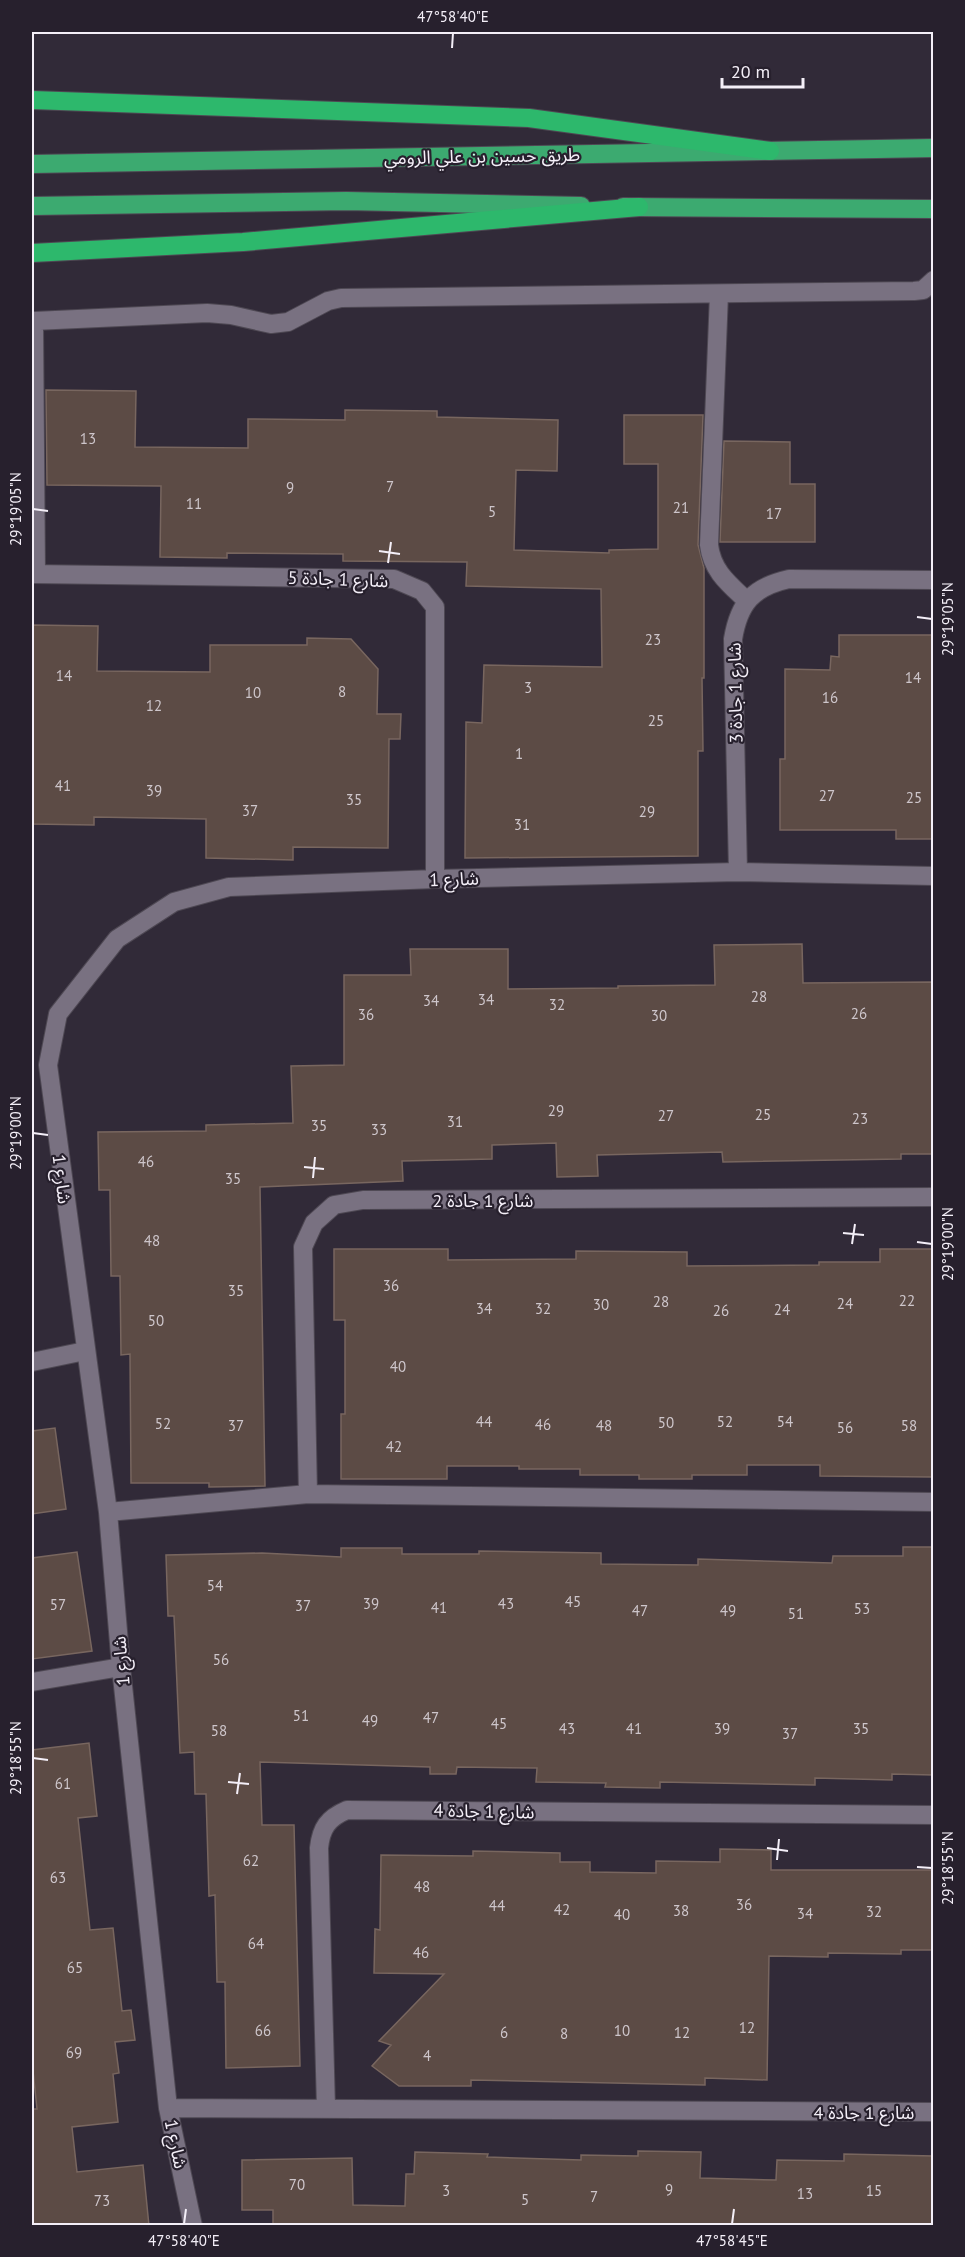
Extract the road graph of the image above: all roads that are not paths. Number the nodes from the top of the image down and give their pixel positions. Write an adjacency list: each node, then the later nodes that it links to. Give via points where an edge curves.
1 (32, 93): 3 (highway)
2 (32, 100): 3 (highway)
3 (99, 102): 5 (highway, via 529,118)
4 (933, 148): 5 (highway, طريق حسين بن علي الرومي)
5 (770, 151): 6 (highway, طريق حسين بن علي الرومي)
6 (32, 164)
7 (32, 206): 8 (highway, via 346,201)
8 (639, 207): 9 (highway); 10 (highway, via 243,242)
9 (933, 209)
10 (32, 253)
11 (933, 280): 12 (street, via 922,290 914,291)
12 (719, 294): 13 (street, via 341,298 288,322 271,324 207,313 34,321); 15 (street, via 709,545 719,574)
13 (34, 574): 18 (street, شارع 1 جادة 5, via 394,579 422,591 435,607)
14 (933, 580): 15 (street, شارع 1 جادة 3, via 789,579 760,589)
15 (747, 601): 16 (street, شارع 1 جادة 3, via 733,639)
16 (738, 872): 17 (street, شارع 1); 18 (street, شارع 1)
17 (933, 876)
18 (435, 879): 20 (street, شارع 1, via 229,887 174,902 117,939 58,1014 48,1065)
19 (933, 1197): 22 (street, شارع 1 جادة 2, via 363,1200 334,1205 314,1223 303,1247)
20 (85, 1351): 21 (street); 24 (street, شارع 1)
21 (32, 1362)
22 (308, 1494): 23 (street); 24 (street)
23 (933, 1502)
24 (108, 1512): 25 (street, شارع 1)
25 (121, 1667): 26 (street); 28 (street, شارع 1)
26 (32, 1682)
27 (933, 1815): 29 (street, شارع 1 جادة 4, via 347,1810 335,1815 320,1835 319,1848)
28 (168, 2108): 29 (street, شارع 1 جادة 4); 31 (street, شارع 1)
29 (326, 2108): 30 (street, شارع 1 جادة 4)
30 (933, 2112)
31 (193, 2226)

